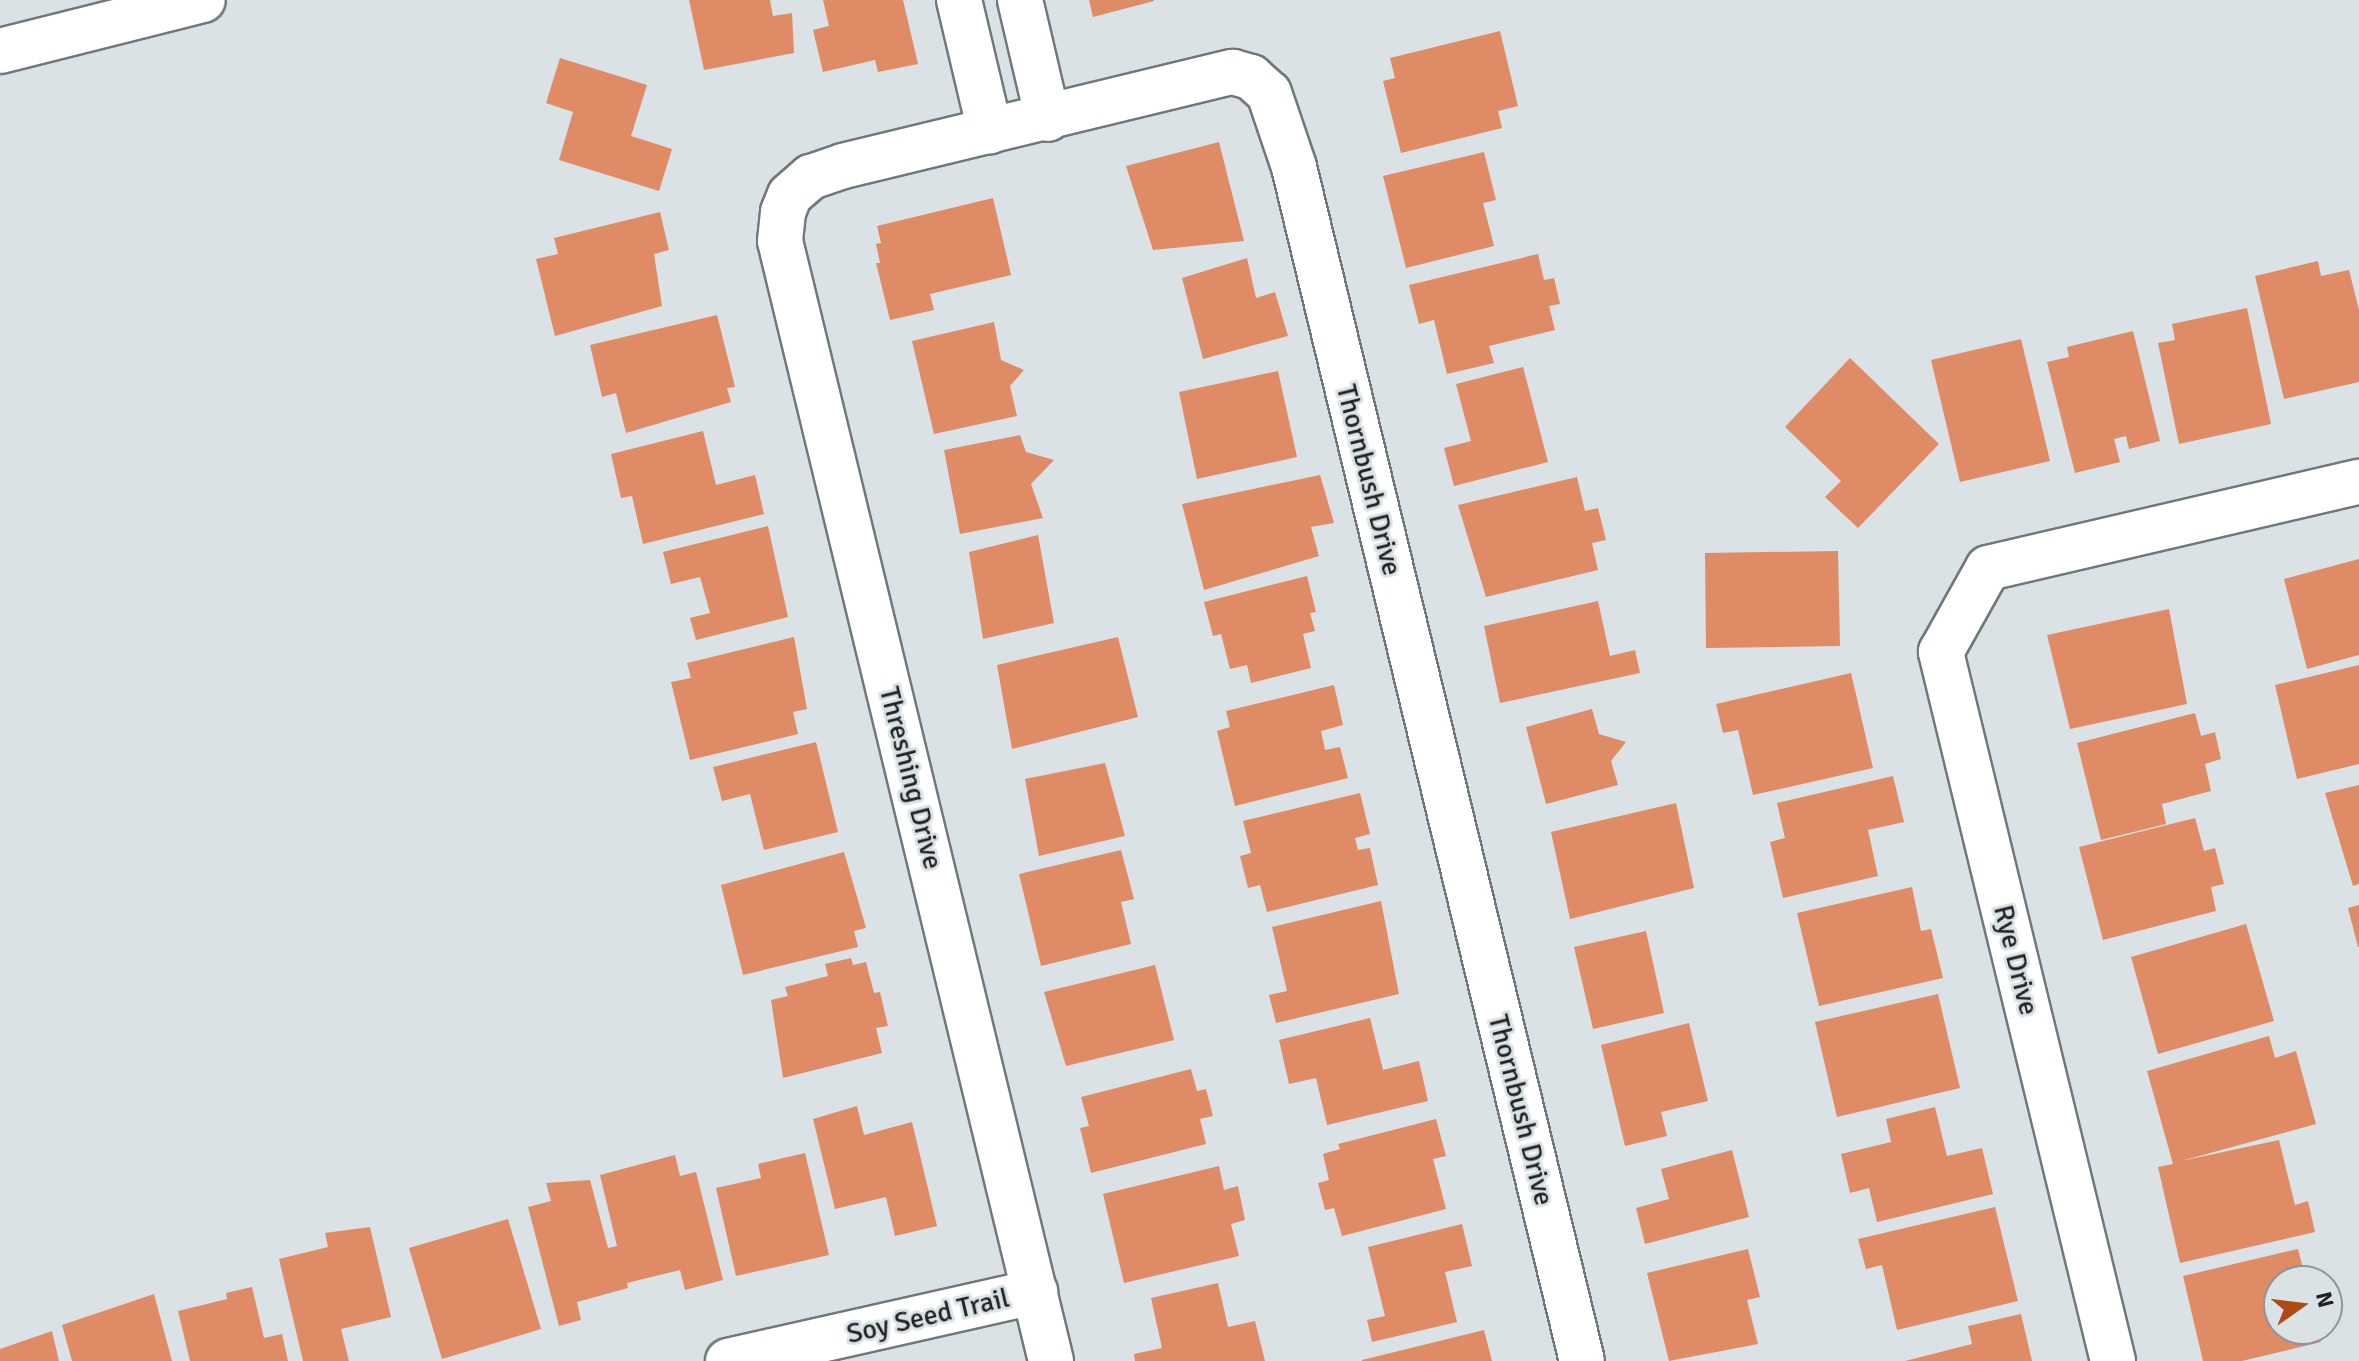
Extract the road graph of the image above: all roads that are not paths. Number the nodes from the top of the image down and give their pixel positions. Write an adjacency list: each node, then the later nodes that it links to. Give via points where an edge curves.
1 (203, 0): 4 (street)
2 (959, 0): 6 (street)
3 (1020, 0): 5 (street)
4 (0, 51)
5 (1048, 119): 6 (street, Thornbush Drive); 12 (street, Thornbush Drive, via 1233,72 1260,85 1279,113)
6 (990, 131): 7 (street, Thornbush Drive, via 843,166 811,177)
7 (790, 195): 9 (street, Threshing Drive, via 780,241)
8 (2359, 482): 13 (street, Rye Drive, via 1988,568 1941,652)
9 (1035, 1292): 10 (street, Soy Seed Trail); 11 (street, Threshing Drive)
10 (728, 1361)
11 (1051, 1361)
12 (1582, 1361)
13 (2113, 1361)

